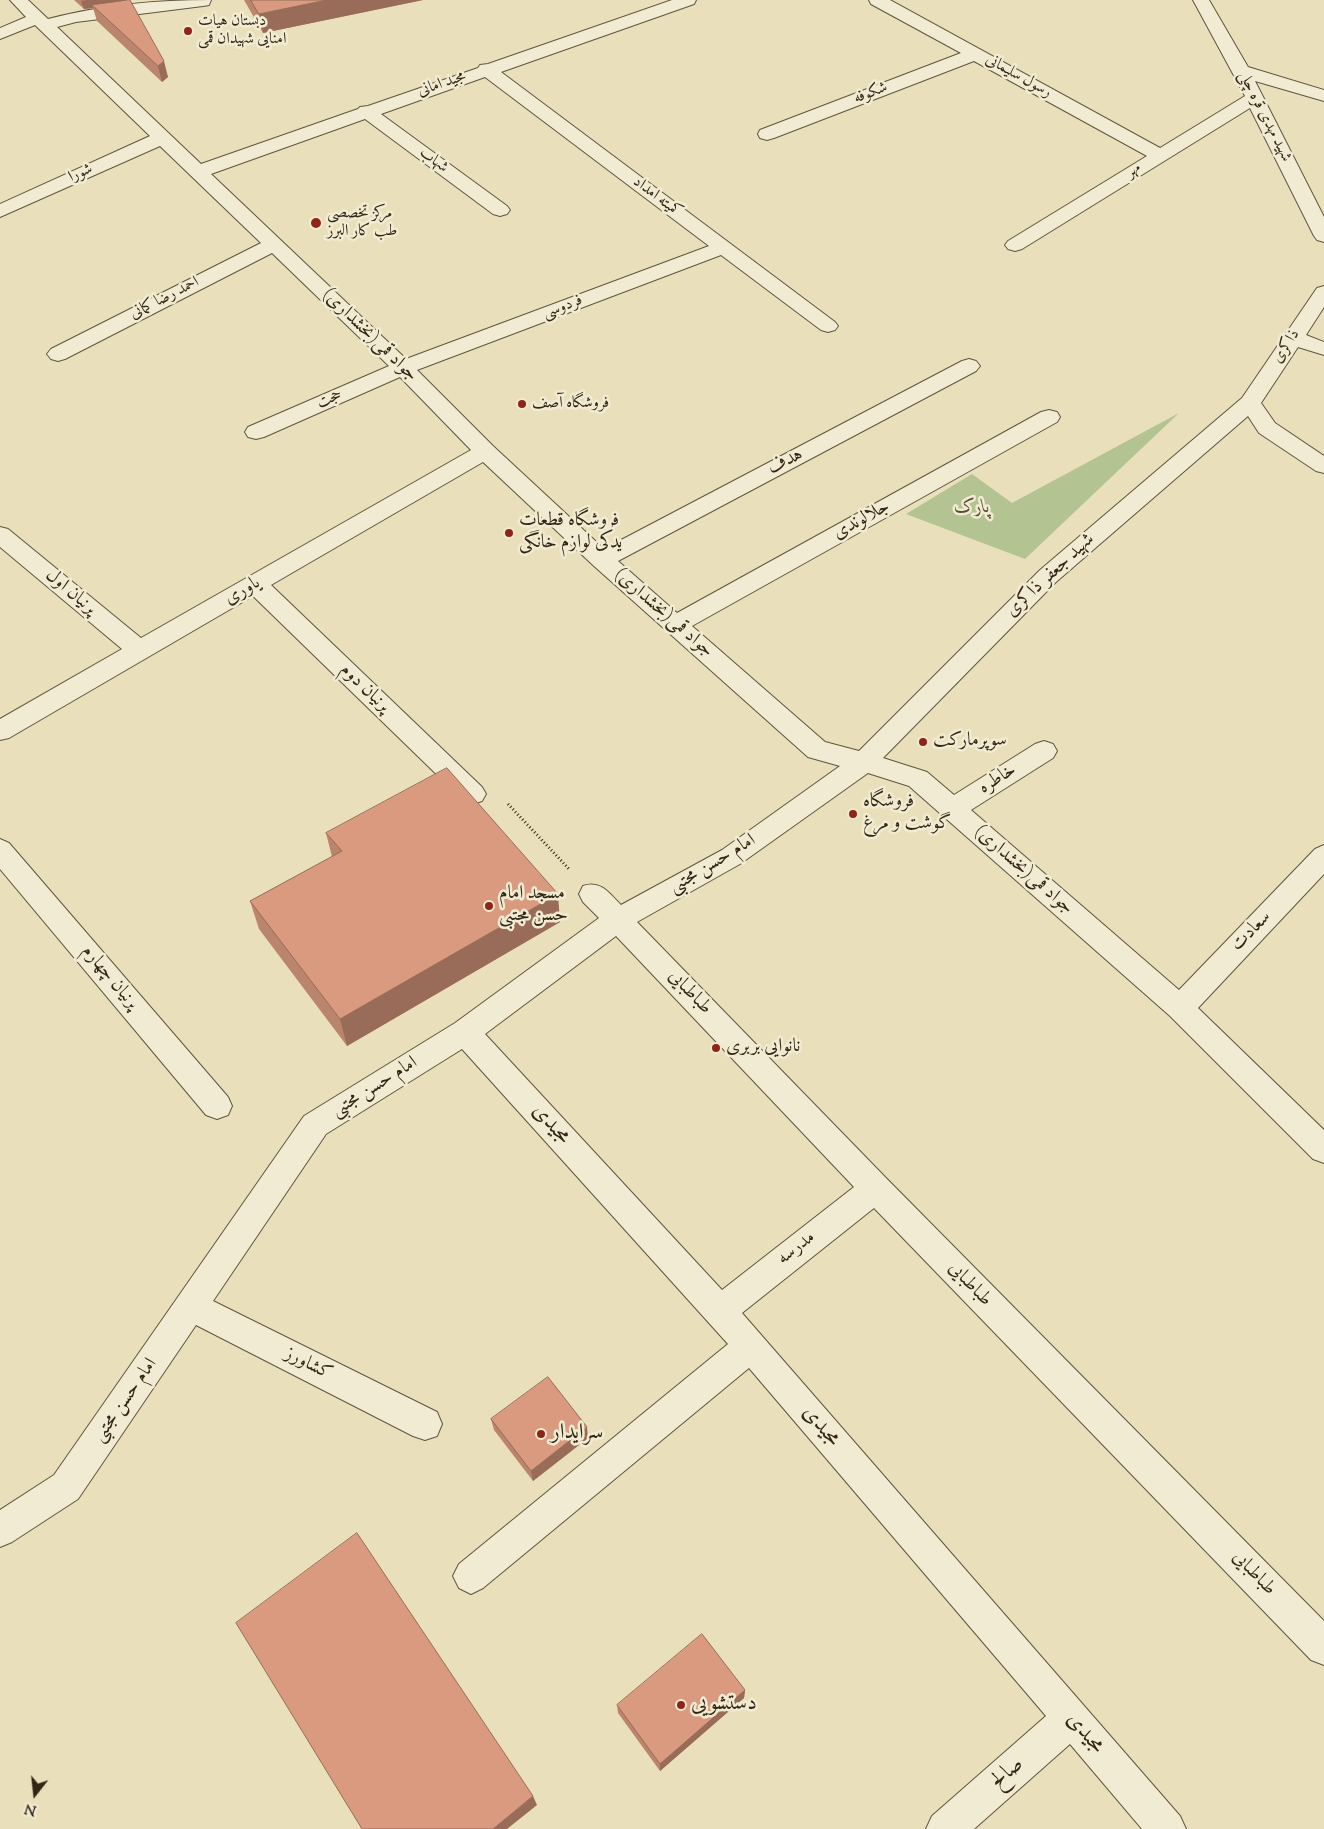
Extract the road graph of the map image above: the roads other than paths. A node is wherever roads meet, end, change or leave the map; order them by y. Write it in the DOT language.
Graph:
graph roads {
  1 [pos="18,0"];
  2 [pos="688,0"];
  3 [pos="877,0"];
  4 [pos="1201,0"];
  5 [pos="203,1"];
  6 [pos="41,22"];
  7 [pos="0,34"];
  8 [pos="975,54"];
  9 [pos="486,70"];
  10 [pos="1241,71"];
  11 [pos="1324,96"];
  12 [pos="1254,98"];
  13 [pos="366,112"];
  14 [pos="767,134"];
  15 [pos="162,138"];
  16 [pos="1159,155"];
  17 [pos="197,172"];
  18 [pos="500,210"];
  19 [pos="0,211"];
  20 [pos="1324,236"];
  21 [pos="273,245"];
  22 [pos="1015,245"];
  23 [pos="724,248"];
  24 [pos="1324,292"];
  25 [pos="828,326"];
  26 [pos="1293,338"];
  27 [pos="1324,349"];
  28 [pos="58,354"];
  29 [pos="969,366"];
  30 [pos="403,368"];
  31 [pos="1250,403"];
  32 [pos="1049,417"];
  33 [pos="256,432"];
  34 [pos="485,451"];
  35 [pos="1324,466"];
  36 [pos="0,535"];
  37 [pos="602,560"];
  38 [pos="256,585"];
  39 [pos="675,625"];
  40 [pos="140,651"];
  41 [pos="0,732"];
  42 [pos="1044,751"];
  43 [pos="864,762"];
  44 [pos="473,794"];
  45 [pos="952,809"];
  46 [pos="0,850"];
  47 [pos="1324,856"];
  48 [pos="593,894"];
  49 [pos="619,919"];
  50 [pos="1180,1008"];
  51 [pos="465,1032"];
  52 [pos="217,1106"];
  53 [pos="1324,1150"];
  54 [pos="875,1188"];
  55 [pos="192,1306"];
  56 [pos="720,1311"];
  57 [pos="751,1346"];
  58 [pos="425,1424"];
  59 [pos="0,1530"];
  60 [pos="471,1576"];
  61 [pos="1324,1647"];
  62 [pos="1071,1719"];
  63 [pos="945,1829"];
  64 [pos="1167,1829"];
  1 -- 6 [label="street, جواد قمی(بخشداری)"];
  2 -- 9 [label="street, مجید امانی"];
  3 -- 8 [label="street, رسول سلیمانی"];
  4 -- 10 [label="street, شهید مهدی قره چلی"];
  5 -- 6 [label="street"];
  6 -- 7 [label="street"];
  6 -- 15 [label="street, جواد قمی(بخشداری)"];
  8 -- 14 [label="street, شکوفه"];
  8 -- 16 [label="street, رسول سلیمانی"];
  9 -- 13 [label="street, مجید امانی"];
  9 -- 23 [label="street, کمیته امداد"];
  10 -- 11 [label="street"];
  10 -- 12 [label="street, شهید مهدی قره چلی"];
  12 -- 16 [label="street, مهر"];
  12 -- 20 [label="street, شهید مهدی قره چلی"];
  13 -- 17 [label="street, مجید امانی"];
  13 -- 18 [label="street, شهاب"];
  15 -- 17 [label="street, جواد قمی(بخشداری)"];
  15 -- 19 [label="street, شورا"];
  16 -- 22 [label="street, مهر"];
  17 -- 21 [label="street, جواد قمی(بخشداری)"];
  21 -- 28 [label="street, احمد رضا کمانی"];
  21 -- 30 [label="street, جواد قمی(بخشداری)"];
  23 -- 25 [label="street, کمیته امداد"];
  23 -- 30 [label="street, فردوسی"];
  24 -- 26 [label="street, ذاکری"];
  26 -- 27 [label="street"];
  26 -- 31 [label="street, ذاکری"];
  29 -- 37 [label="street, هدف"];
  30 -- 33 [label="street, حجت"];
  30 -- 34 [label="street, جواد قمی(بخشداری)"];
  31 -- 35 [label="street"];
  31 -- 43 [label="street, شهید جعفر ذاکری"];
  32 -- 39 [label="street, جلالوندی"];
  34 -- 37 [label="street, جواد قمی(بخشداری)"];
  34 -- 38 [label="street, یاوری"];
  36 -- 40 [label="street, پرنیان اول"];
  37 -- 39 [label="street, جواد قمی(بخشداری)"];
  38 -- 40 [label="street, یاوری"];
  38 -- 44 [label="street, پرنیان دوم"];
  39 -- 43 [label="street, جواد قمی(بخشداری)"];
  40 -- 41 [label="street, یاوری"];
  42 -- 45 [label="street, خاطره"];
  43 -- 45 [label="street, جواد قمی(بخشداری)"];
  43 -- 49 [label="street, امام حسن مجتبی"];
  45 -- 50 [label="street, جواد قمی(بخشداری)"];
  46 -- 52 [label="street, پرنیان چهارم"];
  47 -- 50 [label="street, سعادت"];
  48 -- 49 [label="street, طباطبایی"];
  49 -- 51 [label="street, امام حسن مجتبی"];
  49 -- 54 [label="street, طباطبایی"];
  50 -- 53 [label="street, جواد قمی(بخشداری)"];
  51 -- 55 [label="street, امام حسن مجتبی"];
  51 -- 56 [label="street, مجیدی"];
  54 -- 56 [label="street, مدرسه"];
  54 -- 61 [label="street, طباطبایی"];
  55 -- 58 [label="street, کشاورز"];
  55 -- 59 [label="street, امام حسن مجتبی"];
  56 -- 57 [label="street, مجیدی"];
  57 -- 60 [label="street"];
  57 -- 62 [label="street, مجیدی"];
  62 -- 63 [label="street, صالح"];
  62 -- 64 [label="street, مجیدی"];
}
